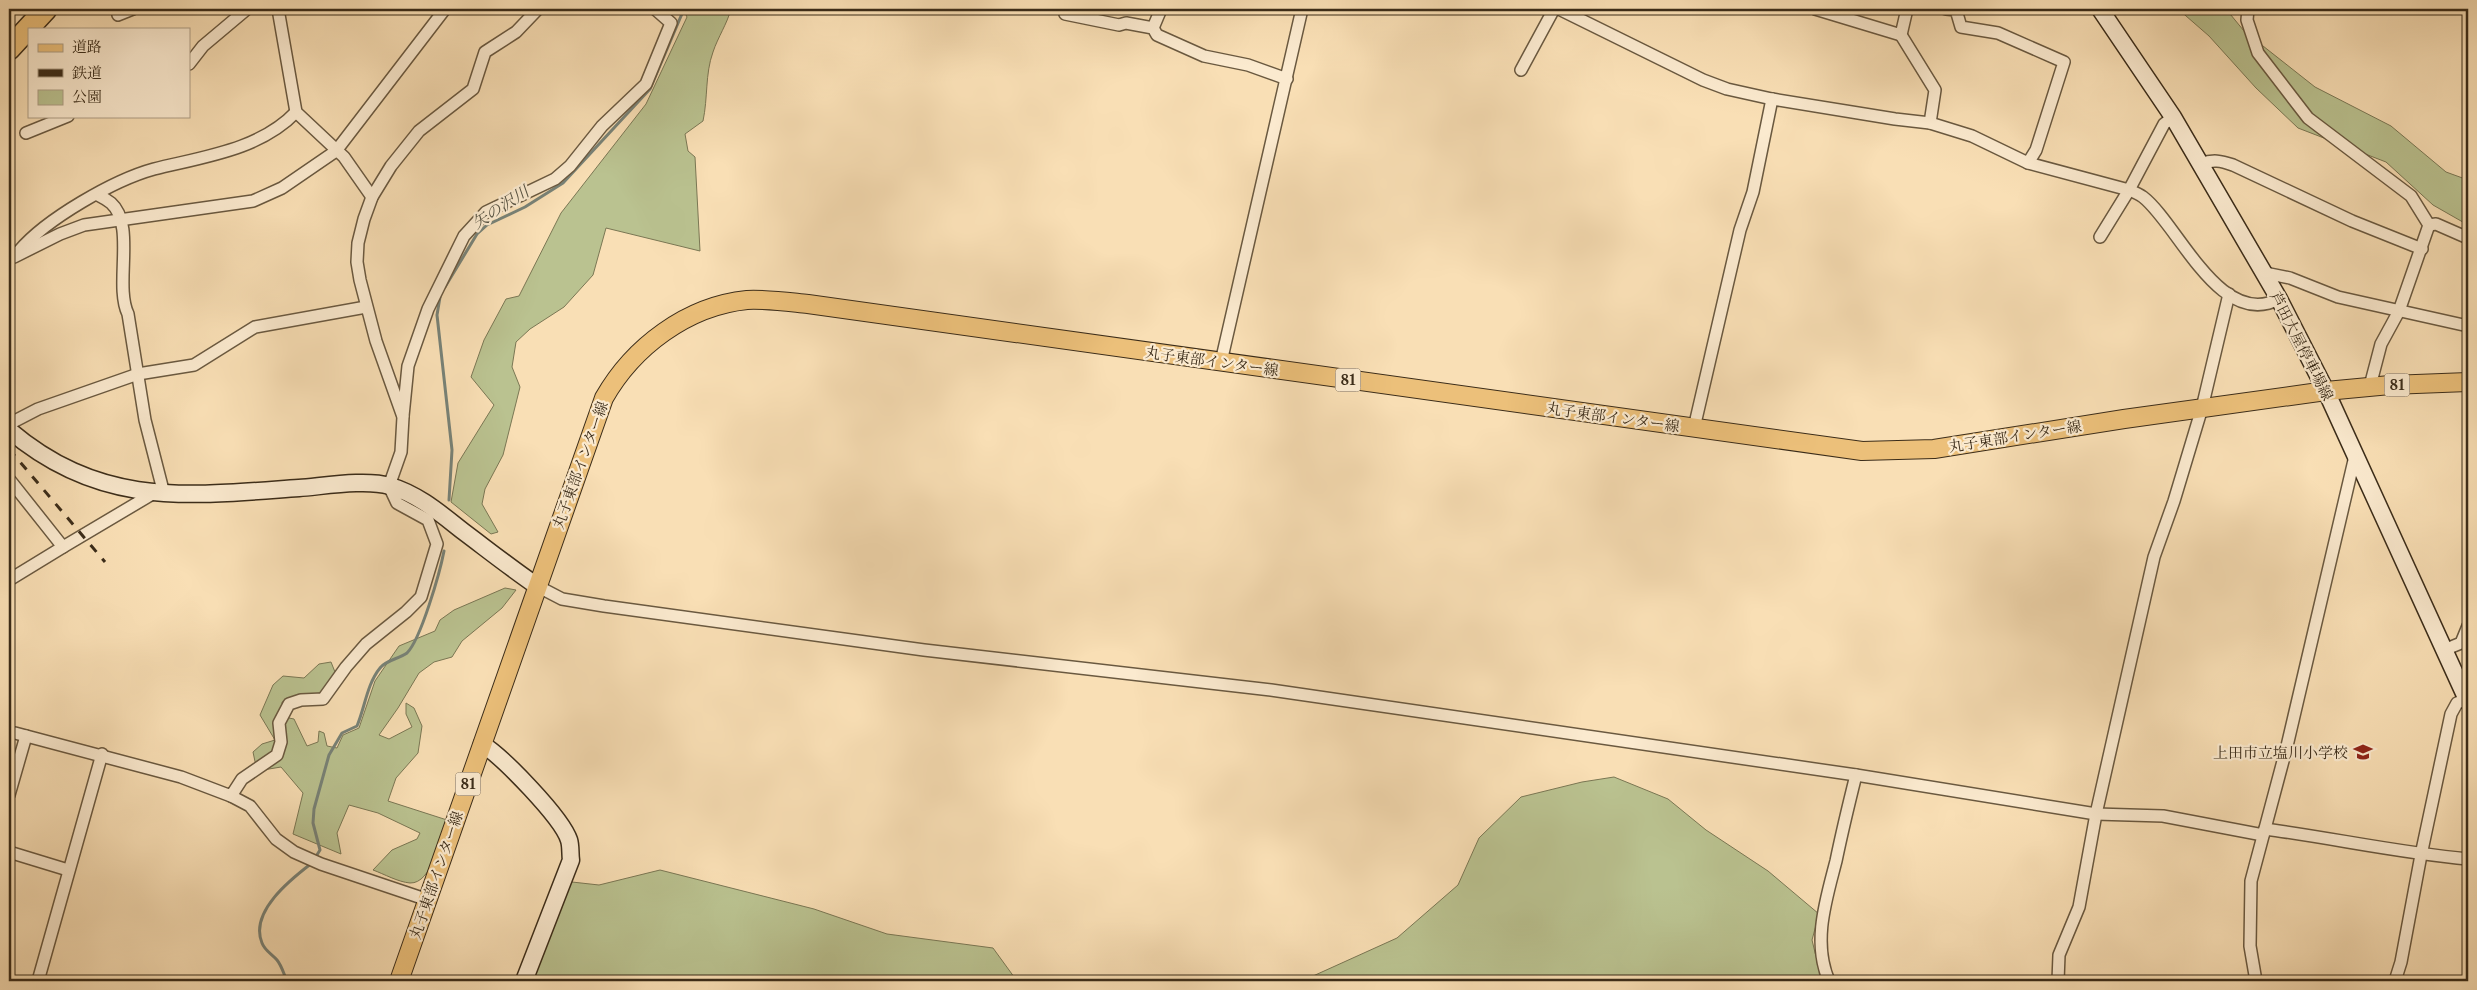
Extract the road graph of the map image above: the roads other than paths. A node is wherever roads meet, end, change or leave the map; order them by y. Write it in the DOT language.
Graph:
graph roads {
  1 [pos="133,9"];
  2 [pos="247,9"];
  3 [pos="278,9"];
  4 [pos="445,9"];
  5 [pos="538,9"];
  6 [pos="654,9"];
  7 [pos="1161,9"];
  8 [pos="1302,9"];
  9 [pos="1554,9"];
  10 [pos="1560,9"];
  11 [pos="1815,9"];
  12 [pos="1907,9"];
  13 [pos="1946,9"];
  14 [pos="2100,9"];
  15 [pos="2248,9"];
  16 [pos="37,12"];
  17 [pos="1064,14"];
  18 [pos="118,15"];
  19 [pos="1153,28"];
  20 [pos="1901,35"];
  21 [pos="9,49"];
  22 [pos="190,63"];
  23 [pos="1521,70"];
  24 [pos="1287,79"];
  25 [pos="1772,99"];
  26 [pos="296,112"];
  27 [pos="2172,117"];
  28 [pos="63,118"];
  29 [pos="1930,123"];
  30 [pos="26,133"];
  31 [pos="336,151"];
  32 [pos="2028,163"];
  33 [pos="2200,164"];
  34 [pos="2130,190"];
  35 [pos="98,195"];
  36 [pos="372,197"];
  37 [pos="121,220"];
  38 [pos="2429,225"];
  39 [pos="2100,237"];
  40 [pos="2468,238"];
  41 [pos="2422,249"];
  42 [pos="11,259"];
  43 [pos="2265,273"];
  44 [pos="2229,294"];
  45 [pos="2279,299"];
  46 [pos="366,306"];
  47 [pos="2399,310"];
  48 [pos="2468,326"];
  49 [pos="1221,362"];
  50 [pos="138,374"];
  51 [pos="2468,382"];
  52 [pos="2370,386"];
  53 [pos="2326,391"];
  54 [pos="2202,408"];
  55 [pos="403,417"];
  56 [pos="9,424"];
  57 [pos="1694,428"];
  58 [pos="9,430"];
  59 [pos="2355,456"];
  60 [pos="9,479"];
  61 [pos="389,486"];
  62 [pos="159,494"];
  63 [pos="63,547"];
  64 [pos="9,580"];
  65 [pos="537,586"];
  66 [pos="2468,626"];
  67 [pos="2444,650"];
  68 [pos="2468,700"];
  69 [pos="482,744"];
  70 [pos="102,754"];
  71 [pos="1856,775"];
  72 [pos="9,795"];
  73 [pos="231,796"];
  74 [pos="2096,814"];
  75 [pos="2264,832"];
  76 [pos="9,852"];
  77 [pos="2421,855"];
  78 [pos="2468,859"];
  79 [pos="68,870"];
  80 [pos="428,900"];
  81 [pos="38,981"];
  82 [pos="399,981"];
  83 [pos="524,981"];
  84 [pos="1829,981"];
  85 [pos="2058,981"];
  86 [pos="2256,981"];
  87 [pos="2396,981"];
  1 -- 18 [label="street"];
  2 -- 22 [label="street"];
  3 -- 26 [label="street"];
  4 -- 31 [label="street"];
  5 -- 36 [label="street"];
  6 -- 55 [label="street"];
  7 -- 19 [label="street"];
  8 -- 24 [label="street"];
  9 -- 23 [label="street"];
  10 -- 25 [label="street"];
  11 -- 20 [label="street"];
  12 -- 20 [label="street"];
  13 -- 32 [label="street"];
  14 -- 27 [label="street, 芦田大屋停車場線"];
  15 -- 38 [label="street"];
  16 -- 21 [label="highway"];
  17 -- 19 [label="street"];
  19 -- 24 [label="street"];
  20 -- 29 [label="street"];
  24 -- 49 [label="street"];
  25 -- 29 [label="street"];
  25 -- 57 [label="street"];
  26 -- 31 [label="street"];
  26 -- 35 [label="street"];
  27 -- 33 [label="street, 芦田大屋停車場線"];
  27 -- 34 [label="street"];
  28 -- 30 [label="street"];
  29 -- 32 [label="street"];
  31 -- 36 [label="street"];
  31 -- 37 [label="street"];
  32 -- 34 [label="street"];
  33 -- 41 [label="street"];
  33 -- 43 [label="street, 芦田大屋停車場線"];
  34 -- 39 [label="street"];
  34 -- 44 [label="street"];
  35 -- 37 [label="street"];
  35 -- 42 [label="street"];
  36 -- 46 [label="street"];
  37 -- 42 [label="street"];
  37 -- 50 [label="street"];
  38 -- 40 [label="street"];
  38 -- 41 [label="street"];
  41 -- 47 [label="street"];
  43 -- 45 [label="street, 芦田大屋停車場線"];
  43 -- 47 [label="street"];
  44 -- 45 [label="street"];
  44 -- 54 [label="street"];
  45 -- 53 [label="street, 芦田大屋停車場線"];
  46 -- 50 [label="street"];
  46 -- 55 [label="street"];
  47 -- 48 [label="street"];
  47 -- 52 [label="street"];
  49 -- 57 [label="main road, 丸子東部インター線 / 81"];
  49 -- 65 [label="main road, 丸子東部インター線 / 81"];
  50 -- 56 [label="street"];
  50 -- 62 [label="street"];
  51 -- 52 [label="main road, 丸子東部インター線 / 81"];
  52 -- 53 [label="main road, 丸子東部インター線 / 81"];
  53 -- 54 [label="main road, 丸子東部インター線 / 81"];
  53 -- 59 [label="street, 芦田大屋停車場線"];
  54 -- 57 [label="main road, 丸子東部インター線 / 81"];
  54 -- 74 [label="street"];
  55 -- 61 [label="street"];
  58 -- 62 [label="street"];
  59 -- 67 [label="street, 芦田大屋停車場線"];
  59 -- 75 [label="street"];
  60 -- 63 [label="street"];
  61 -- 62 [label="street"];
  61 -- 65 [label="street"];
  61 -- 73 [label="street"];
  62 -- 63 [label="street"];
  63 -- 64 [label="street"];
  65 -- 69 [label="main road, 丸子東部インター線 / 81"];
  65 -- 71 [label="street"];
  66 -- 67 [label="street"];
  67 -- 68 [label="street, 芦田大屋停車場線"];
  68 -- 77 [label="street"];
  69 -- 80 [label="main road, 丸子東部インター線 / 81"];
  69 -- 83 [label="street"];
  70 -- 72 [label="street"];
  70 -- 73 [label="street"];
  70 -- 79 [label="street"];
  71 -- 74 [label="street"];
  71 -- 84 [label="street"];
  73 -- 80 [label="street"];
  74 -- 75 [label="street"];
  74 -- 85 [label="street"];
  75 -- 77 [label="street"];
  75 -- 86 [label="street"];
  76 -- 79 [label="street"];
  77 -- 78 [label="street"];
  77 -- 87 [label="street"];
  79 -- 81 [label="street"];
  80 -- 82 [label="main road, 丸子東部インター線 / 81"];
}
